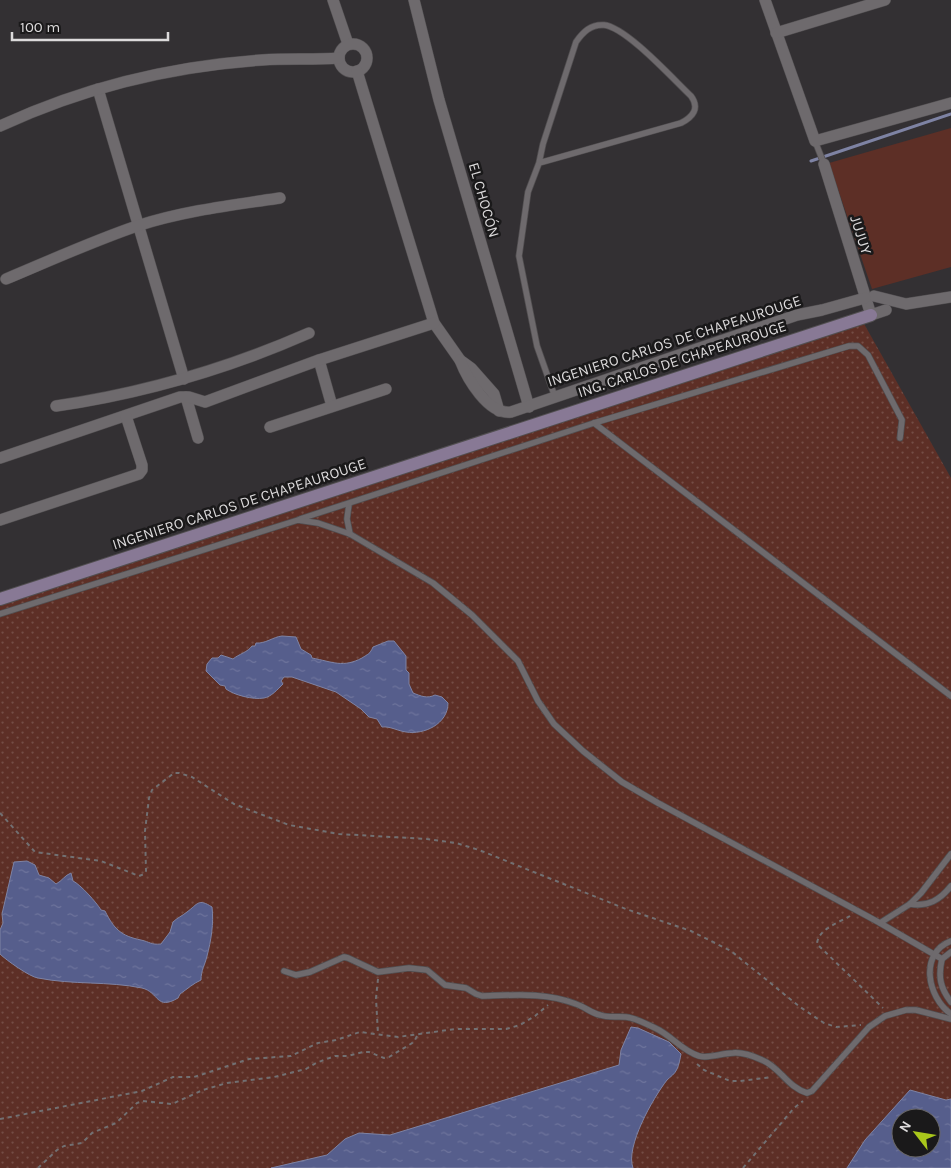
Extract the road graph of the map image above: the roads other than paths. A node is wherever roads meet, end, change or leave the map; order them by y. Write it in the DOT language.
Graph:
graph roads {
  1 [pos="333,0"];
  2 [pos="414,0"];
  3 [pos="765,0"];
  4 [pos="886,0"];
  5 [pos="776,33"];
  6 [pos="348,44"];
  7 [pos="338,58"];
  8 [pos="357,71"];
  9 [pos="98,89"];
  10 [pos="951,103"];
  11 [pos="0,126"];
  12 [pos="817,146"];
  13 [pos="539,163"];
  14 [pos="824,164"];
  15 [pos="280,198"];
  16 [pos="139,226"];
  17 [pos="6,279"];
  18 [pos="867,294"];
  19 [pos="951,297"];
  20 [pos="886,310"];
  21 [pos="871,315"];
  22 [pos="434,323"];
  23 [pos="309,333"];
  24 [pos="319,360"];
  25 [pos="184,379"];
  26 [pos="386,389"];
  27 [pos="186,397"];
  28 [pos="555,397"];
  29 [pos="56,406"];
  30 [pos="332,406"];
  31 [pos="526,408"];
  32 [pos="126,416"];
  33 [pos="594,424"];
  34 [pos="270,427"];
  35 [pos="198,438"];
  36 [pos="900,438"];
  37 [pos="488,440"];
  38 [pos="0,458"];
  39 [pos="349,504"];
  40 [pos="0,520"];
  41 [pos="298,520"];
  42 [pos="350,534"];
  43 [pos="0,599"];
  44 [pos="0,614"];
  45 [pos="951,696"];
  46 [pos="951,854"];
  47 [pos="951,886"];
  48 [pos="910,904"];
  49 [pos="880,923"];
  50 [pos="951,941"];
  51 [pos="951,952"];
  52 [pos="934,954"];
  53 [pos="942,959"];
  54 [pos="284,971"];
  55 [pos="951,1002"];
  56 [pos="951,1014"];
  57 [pos="951,1019"];
  1 -- 6 [label="street"];
  2 -- 31 [label="street, EL CHOCÓN"];
  3 -- 5 [label="street"];
  4 -- 5 [label="street"];
  5 -- 12 [label="street"];
  6 -- 7 [label="street"];
  6 -- 8 [label="street"];
  7 -- 8 [label="street"];
  7 -- 9 [label="street"];
  8 -- 22 [label="street"];
  9 -- 11 [label="street"];
  9 -- 16 [label="street"];
  10 -- 12 [label="street"];
  12 -- 14 [label="lane"];
  13 -- 13 [label="lane"];
  13 -- 28 [label="lane"];
  14 -- 18 [label="street, JUJUY"];
  15 -- 16 [label="street"];
  16 -- 17 [label="street"];
  16 -- 25 [label="street"];
  18 -- 19 [label="street, INGENIERO CARLOS DE CHAPEAUROUGE"];
  18 -- 21 [label="street, JUJUY"];
  18 -- 28 [label="street, INGENIERO CARLOS DE CHAPEAUROUGE"];
  20 -- 21 [label="street, ING. CARLOS DE CHAPEAUROUGE"];
  21 -- 37 [label="street, ING. CARLOS DE CHAPEAUROUGE"];
  22 -- 24 [label="street"];
  22 -- 31 [label="street, INGENIERO CARLOS DE CHAPEAUROUGE"];
  23 -- 25 [label="street"];
  24 -- 27 [label="street"];
  24 -- 30 [label="street"];
  25 -- 29 [label="street"];
  26 -- 30 [label="street"];
  27 -- 32 [label="street"];
  27 -- 35 [label="street"];
  28 -- 31 [label="street, INGENIERO CARLOS DE CHAPEAUROUGE"];
  30 -- 34 [label="street"];
  32 -- 38 [label="street"];
  32 -- 40 [label="street"];
  33 -- 36 [label="lane"];
  33 -- 39 [label="lane"];
  33 -- 45 [label="lane"];
  37 -- 43 [label="street, INGENIERO CARLOS DE CHAPEAUROUGE"];
  39 -- 41 [label="lane"];
  39 -- 42 [label="lane"];
  41 -- 42 [label="lane"];
  41 -- 44 [label="lane"];
  42 -- 49 [label="lane"];
  46 -- 48 [label="lane"];
  47 -- 48 [label="lane"];
  48 -- 49 [label="lane"];
  49 -- 52 [label="lane"];
  50 -- 52 [label="lane"];
  51 -- 53 [label="lane"];
  52 -- 53 [label="lane"];
  52 -- 56 [label="lane"];
  53 -- 55 [label="lane"];
  54 -- 57 [label="lane"];
}
